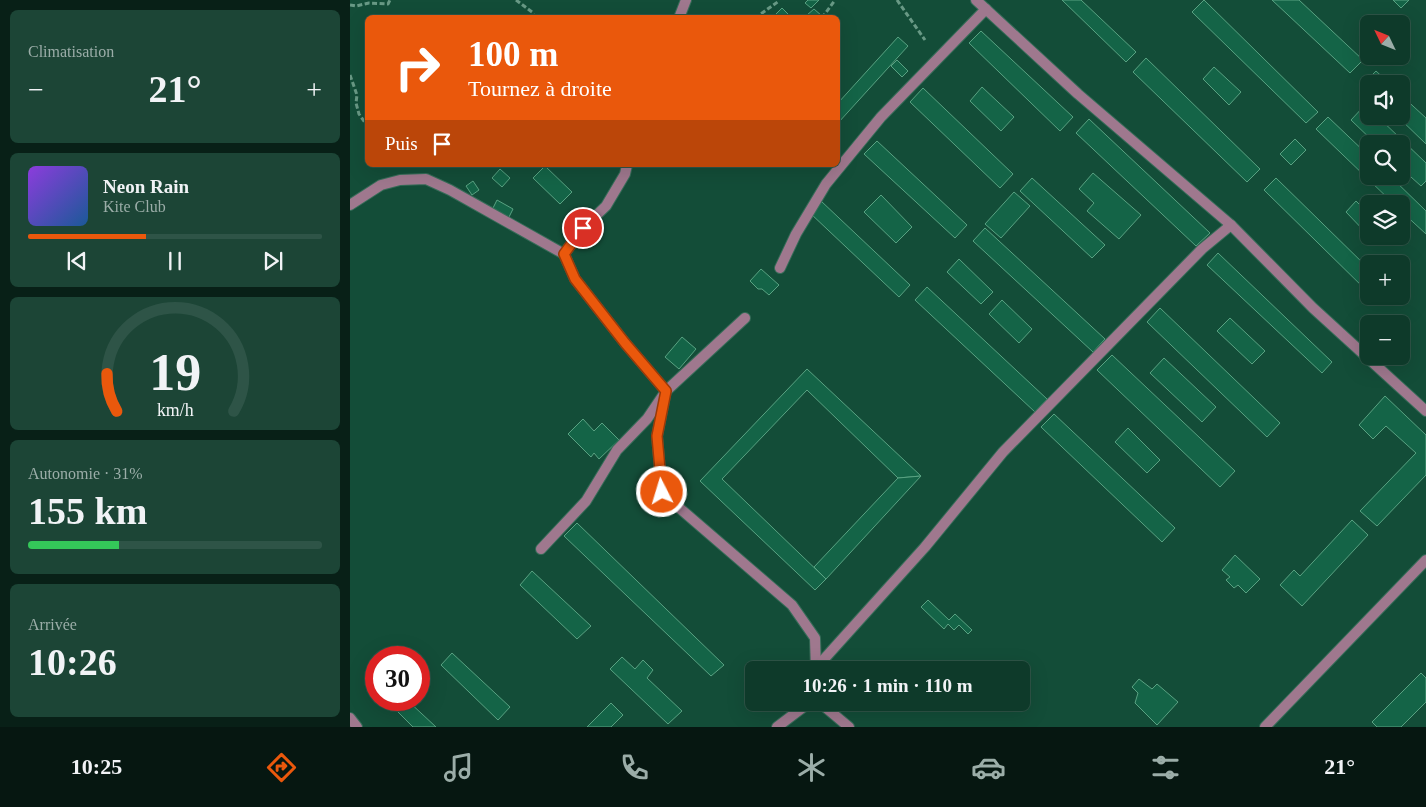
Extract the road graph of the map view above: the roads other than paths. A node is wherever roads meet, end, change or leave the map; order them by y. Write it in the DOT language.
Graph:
graph roads {
  1 [pos="686,0"];
  2 [pos="976,0"];
  3 [pos="986,9"];
  4 [pos="680,15"];
  5 [pos="627,167"];
  6 [pos="840,167"];
  7 [pos="840,167"];
  8 [pos="350,205"];
  9 [pos="1231,226"];
  10 [pos="564,254"];
  11 [pos="780,268"];
  12 [pos="745,318"];
  13 [pos="666,391"];
  14 [pos="1426,411"];
  15 [pos="541,549"];
  16 [pos="1426,560"];
  17 [pos="816,661"];
  18 [pos="823,661"];
  19 [pos="798,711"];
  20 [pos="830,711"];
  21 [pos="350,718"];
  22 [pos="357,727"];
  23 [pos="777,727"];
  24 [pos="849,727"];
  25 [pos="1265,727"];
  1 -- 4 [label="street"];
  2 -- 3 [label="street"];
  3 -- 6 [label="street"];
  3 -- 9 [label="street"];
  5 -- 10 [label="street"];
  7 -- 11 [label="street"];
  8 -- 10 [label="street"];
  9 -- 14 [label="street"];
  9 -- 18 [label="street"];
  10 -- 13 [label="street"];
  12 -- 13 [label="street"];
  13 -- 15 [label="street"];
  13 -- 17 [label="street"];
  16 -- 25 [label="street"];
  19 -- 23 [label="street"];
  20 -- 24 [label="street"];
  21 -- 22 [label="street"];
}
